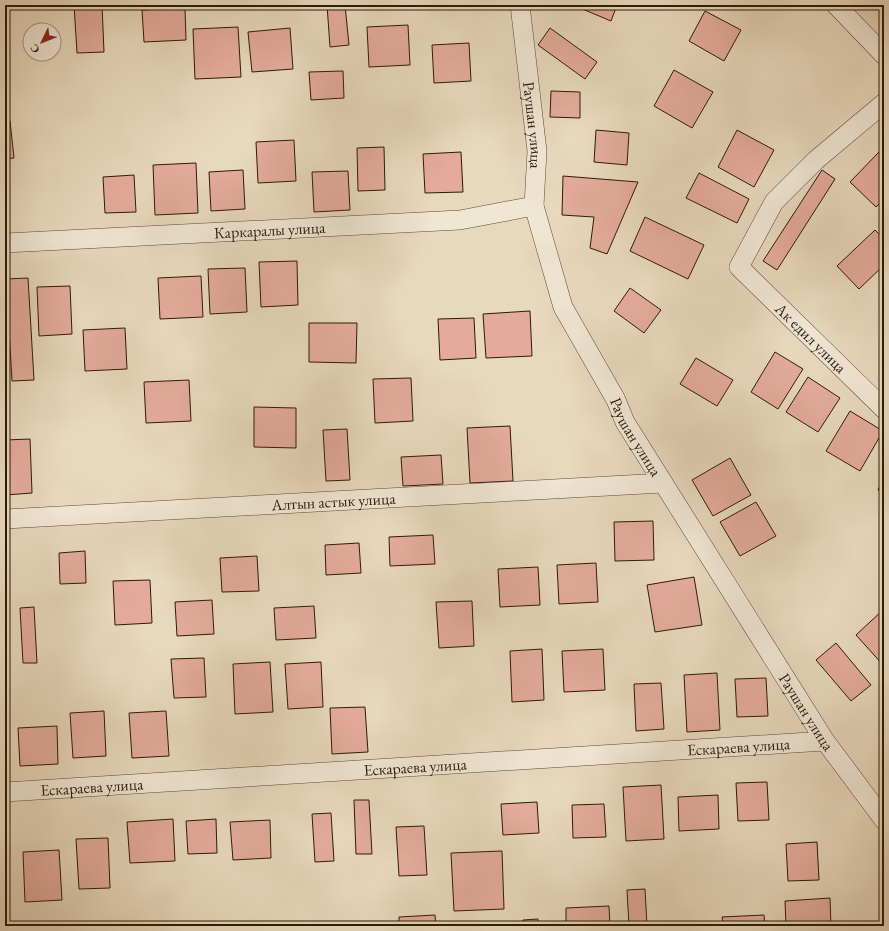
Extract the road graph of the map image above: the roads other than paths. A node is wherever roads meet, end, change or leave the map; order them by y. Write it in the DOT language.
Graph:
graph roads {
  1 [pos="520,5"];
  2 [pos="836,5"];
  3 [pos="884,56"];
  4 [pos="884,103"];
  5 [pos="534,206"];
  6 [pos="5,243"];
  7 [pos="884,409"];
  8 [pos="663,482"];
  9 [pos="5,519"];
  10 [pos="825,741"];
  11 [pos="5,792"];
  12 [pos="884,820"];
  1 -- 5 [label="street, Раушан улица"];
  2 -- 3 [label="street"];
  4 -- 7 [label="street, Ак едил улица"];
  5 -- 6 [label="street, Каркаралы улица"];
  5 -- 8 [label="street, Раушан улица"];
  8 -- 9 [label="street, Алтын астык улица"];
  8 -- 10 [label="street, Раушан улица"];
  10 -- 11 [label="street, Ескараева улица"];
  10 -- 12 [label="street, Раушан улица"];
}
